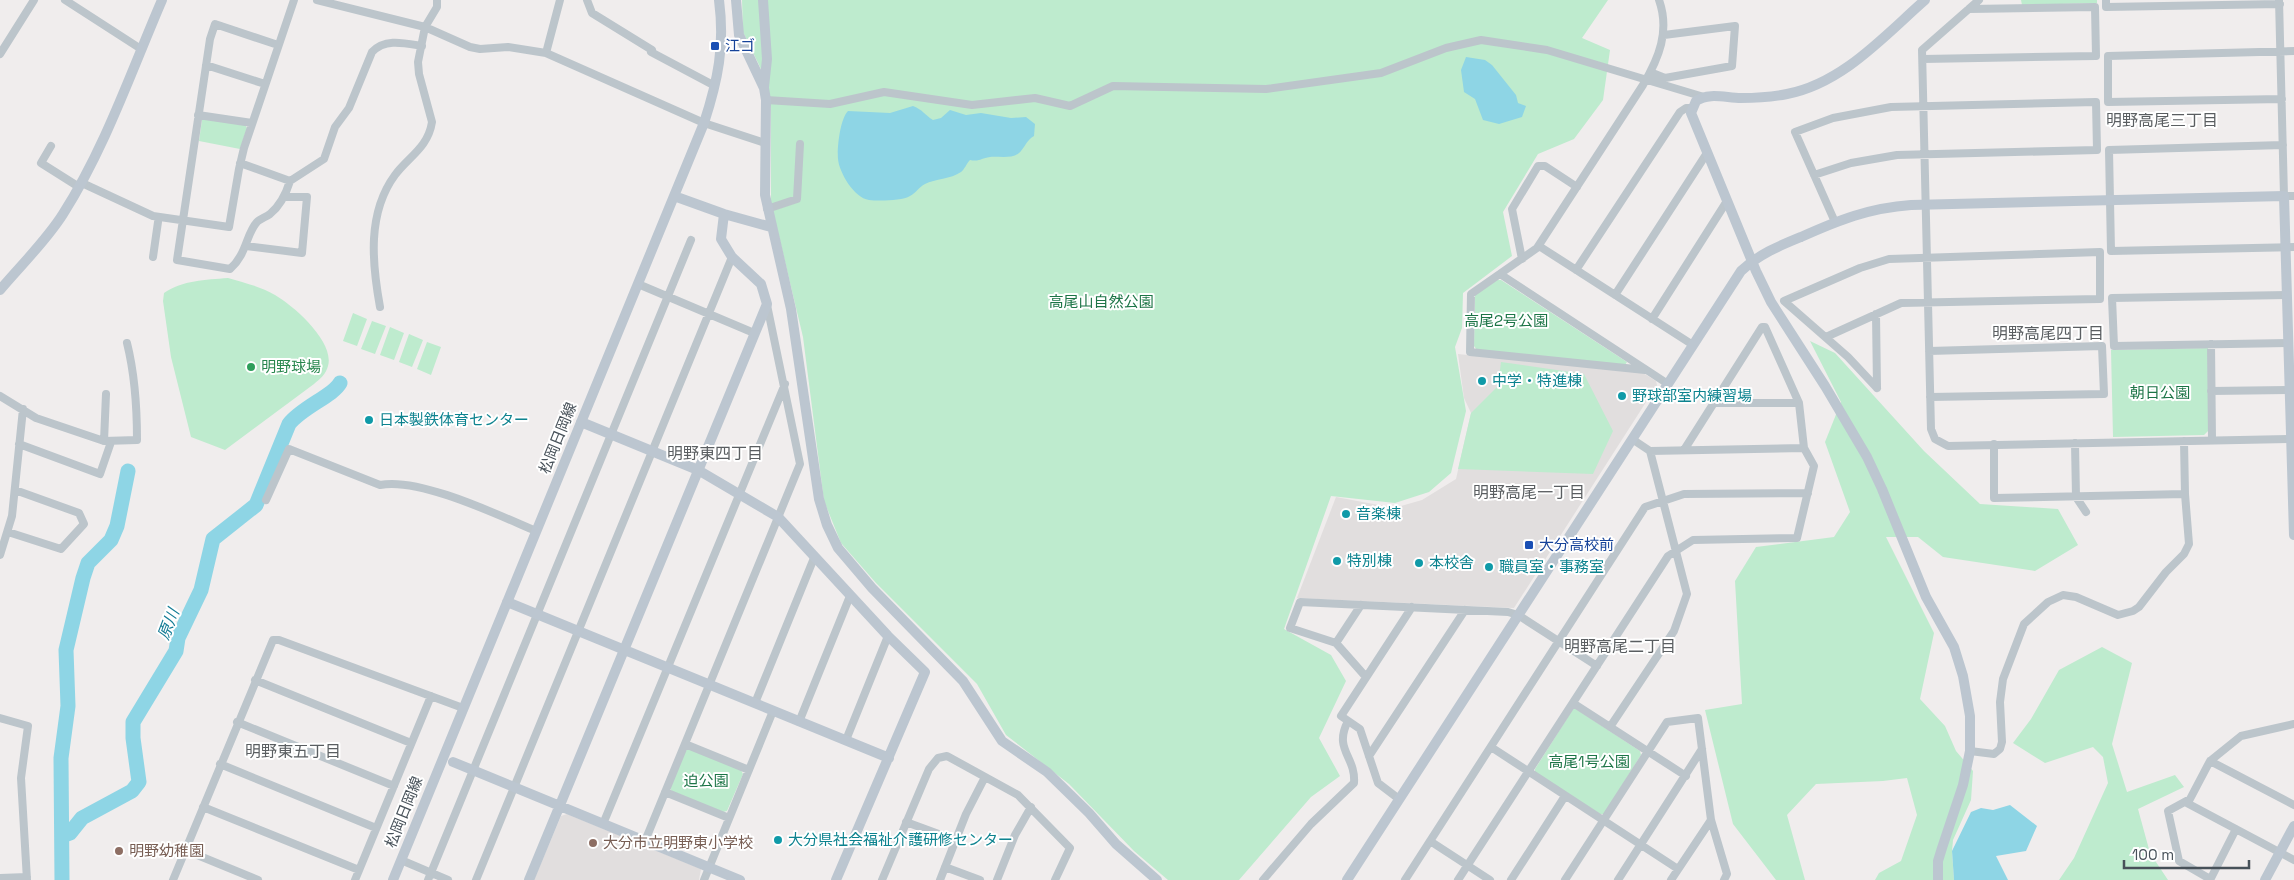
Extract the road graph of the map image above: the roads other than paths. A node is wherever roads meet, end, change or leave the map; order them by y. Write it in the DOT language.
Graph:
graph roads {
  1 [pos="34,0"];
  2 [pos="65,0"];
  3 [pos="162,0"];
  4 [pos="294,0"];
  5 [pos="317,0"];
  6 [pos="437,0"];
  7 [pos="560,0"];
  8 [pos="587,0"];
  9 [pos="719,0"];
  10 [pos="736,0"];
  11 [pos="763,0"];
  12 [pos="1658,0"];
  13 [pos="1925,0"];
  14 [pos="1979,0"];
  15 [pos="2019,0"];
  16 [pos="2106,0"];
  17 [pos="2279,2"];
  18 [pos="1969,9"];
  19 [pos="2019,9"];
  20 [pos="425,27"];
  21 [pos="1664,35"];
  22 [pos="278,45"];
  23 [pos="422,46"];
  24 [pos="141,49"];
  25 [pos="2281,51"];
  26 [pos="2294,51"];
  27 [pos="546,52"];
  28 [pos="0,54"];
  29 [pos="1923,59"];
  30 [pos="206,65"];
  31 [pos="1648,76"];
  32 [pos="265,84"];
  33 [pos="715,86"];
  34 [pos="764,88"];
  35 [pos="1704,96"];
  36 [pos="2282,99"];
  37 [pos="766,100"];
  38 [pos="1924,106"];
  39 [pos="1692,108"];
  40 [pos="198,115"];
  41 [pos="252,123"];
  42 [pos="704,123"];
  43 [pos="765,143"];
  44 [pos="800,144"];
  45 [pos="2283,145"];
  46 [pos="51,146"];
  47 [pos="1707,152"];
  48 [pos="1925,153"];
  49 [pos="240,163"];
  50 [pos="1814,175"];
  51 [pos="290,181"];
  52 [pos="80,185"];
  53 [pos="1577,187"];
  54 [pos="674,196"];
  55 [pos="2289,196"];
  56 [pos="285,197"];
  57 [pos="2110,200"];
  58 [pos="1727,201"];
  59 [pos="1926,205"];
  60 [pos="767,208"];
  61 [pos="724,214"];
  62 [pos="182,220"];
  63 [pos="158,222"];
  64 [pos="1835,222"];
  65 [pos="771,227"];
  66 [pos="691,240"];
  67 [pos="246,246"];
  68 [pos="1539,246"];
  69 [pos="2290,248"];
  70 [pos="153,256"];
  71 [pos="1927,256"];
  72 [pos="732,257"];
  73 [pos="1522,259"];
  74 [pos="1753,260"];
  75 [pos="1576,270"];
  76 [pos="1500,274"];
  77 [pos="638,284"];
  78 [pos="0,290"];
  79 [pos="1615,295"];
  80 [pos="2286,295"];
  81 [pos="668,296"];
  82 [pos="1928,303"];
  83 [pos="766,304"];
  84 [pos="380,307"];
  85 [pos="709,314"];
  86 [pos="1876,314"];
  87 [pos="1652,319"];
  88 [pos="754,333"];
  89 [pos="1826,337"];
  90 [pos="127,343"];
  91 [pos="2288,343"];
  92 [pos="2210,344"];
  93 [pos="1693,345"];
  94 [pos="1929,351"];
  95 [pos="1645,370"];
  96 [pos="785,384"];
  97 [pos="1668,384"];
  98 [pos="2289,390"];
  99 [pos="2211,391"];
  100 [pos="97,394"];
  101 [pos="0,396"];
  102 [pos="1930,397"];
  103 [pos="1714,403"];
  104 [pos="1799,403"];
  105 [pos="23,408"];
  106 [pos="2292,420"];
  107 [pos="581,422"];
  108 [pos="611,434"];
  109 [pos="1632,439"];
  110 [pos="2290,439"];
  111 [pos="2212,440"];
  112 [pos="2184,441"];
  113 [pos="108,442"];
  114 [pos="2075,443"];
  115 [pos="19,444"];
  116 [pos="1994,444"];
  117 [pos="1804,448"];
  118 [pos="1684,450"];
  119 [pos="652,451"];
  120 [pos="1650,451"];
  121 [pos="698,470"];
  122 [pos="15,490"];
  123 [pos="1808,493"];
  124 [pos="740,494"];
  125 [pos="2185,494"];
  126 [pos="2076,496"];
  127 [pos="266,500"];
  128 [pos="1663,501"];
  129 [pos="2086,512"];
  130 [pos="778,517"];
  131 [pos="536,531"];
  132 [pos="8,532"];
  133 [pos="2294,535"];
  134 [pos="1675,549"];
  135 [pos="0,554"];
  136 [pos="814,558"];
  137 [pos="850,596"];
  138 [pos="507,602"];
  139 [pos="1361,605"];
  140 [pos="1412,607"];
  141 [pos="1465,610"];
  142 [pos="537,614"];
  143 [pos="1518,615"];
  144 [pos="578,631"];
  145 [pos="888,636"];
  146 [pos="1559,641"];
  147 [pos="1336,643"];
  148 [pos="624,650"];
  149 [pos="1597,666"];
  150 [pos="668,668"];
  151 [pos="1366,677"];
  152 [pos="255,680"];
  153 [pos="709,685"];
  154 [pos="430,696"];
  155 [pos="755,703"];
  156 [pos="1573,703"];
  157 [pos="463,708"];
  158 [pos="773,711"];
  159 [pos="0,718"];
  160 [pos="1348,721"];
  161 [pos="238,722"];
  162 [pos="799,722"];
  163 [pos="2294,724"];
  164 [pos="1610,727"];
  165 [pos="846,740"];
  166 [pos="411,743"];
  167 [pos="685,744"];
  168 [pos="1490,747"];
  169 [pos="1702,750"];
  170 [pos="1648,751"];
  171 [pos="1970,752"];
  172 [pos="1369,756"];
  173 [pos="889,758"];
  174 [pos="2210,761"];
  175 [pos="453,762"];
  176 [pos="220,764"];
  177 [pos="473,770"];
  178 [pos="749,770"];
  179 [pos="1528,772"];
  180 [pos="1686,776"];
  181 [pos="985,777"];
  182 [pos="394,786"];
  183 [pos="514,787"];
  184 [pos="665,792"];
  185 [pos="1565,796"];
  186 [pos="1399,799"];
  187 [pos="2185,802"];
  188 [pos="2294,805"];
  189 [pos="203,806"];
  190 [pos="559,806"];
  191 [pos="1031,807"];
  192 [pos="729,818"];
  193 [pos="1603,820"];
  194 [pos="1711,820"];
  195 [pos="906,822"];
  196 [pos="604,824"];
  197 [pos="2294,826"];
  198 [pos="376,828"];
  199 [pos="2236,829"];
  200 [pos="956,840"];
  201 [pos="645,841"];
  202 [pos="1430,841"];
  203 [pos="1641,845"];
  204 [pos="185,850"];
  205 [pos="2280,852"];
  206 [pos="401,860"];
  207 [pos="2294,860"];
  208 [pos="1468,866"];
  209 [pos="709,867"];
  210 [pos="945,867"];
  211 [pos="1678,869"];
  212 [pos="359,870"];
  213 [pos="429,876"];
  214 [pos="0,878"];
  215 [pos="27,878"];
  216 [pos="2210,879"];
  217 [pos="172,880"];
  218 [pos="258,880"];
  219 [pos="355,880"];
  220 [pos="393,880"];
  221 [pos="448,880"];
  222 [pos="476,880"];
  223 [pos="529,880"];
  224 [pos="704,880"];
  225 [pos="740,880"];
  226 [pos="836,880"];
  227 [pos="882,880"];
  228 [pos="940,880"];
  229 [pos="980,880"];
  230 [pos="996,880"];
  231 [pos="1056,880"];
  232 [pos="1158,880"];
  233 [pos="1263,880"];
  234 [pos="1347,880"];
  235 [pos="1405,880"];
  236 [pos="1458,880"];
  237 [pos="1490,880"];
  238 [pos="1511,880"];
  239 [pos="1565,880"];
  240 [pos="1618,880"];
  241 [pos="1671,880"];
  242 [pos="1724,880"];
  243 [pos="1938,880"];
  244 [pos="2265,880"];
  1 -- 28 [label="street"];
  2 -- 24 [label="street"];
  3 -- 24 [label="street"];
  4 -- 22 [label="street"];
  5 -- 20 [label="street"];
  6 -- 20 [label="street"];
  7 -- 27 [label="street"];
  8 -- 33 [label="street"];
  9 -- 33 [label="street, 松岡日岡線"];
  10 -- 34 [label="street"];
  11 -- 34 [label="street"];
  12 -- 21 [label="street"];
  13 -- 35 [label="street"];
  14 -- 18 [label="street"];
  15 -- 19 [label="street"];
  16 -- 17 [label="street"];
  17 -- 25 [label="street"];
  18 -- 19 [label="street"];
  18 -- 29 [label="street"];
  19 -- 29 [label="street"];
  20 -- 23 [label="street"];
  20 -- 27 [label="street"];
  21 -- 31 [label="street"];
  21 -- 31 [label="street"];
  22 -- 30 [label="street"];
  22 -- 32 [label="street"];
  23 -- 51 [label="street"];
  23 -- 84 [label="street"];
  24 -- 52 [label="street"];
  25 -- 26 [label="street"];
  25 -- 36 [label="street"];
  25 -- 36 [label="street"];
  27 -- 42 [label="street"];
  29 -- 38 [label="street"];
  30 -- 32 [label="street"];
  30 -- 40 [label="street"];
  31 -- 35 [label="street"];
  31 -- 37 [label="street"];
  31 -- 53 [label="street"];
  32 -- 41 [label="street"];
  33 -- 42 [label="street, 松岡日岡線"];
  34 -- 37 [label="street"];
  35 -- 39 [label="street"];
  36 -- 45 [label="street"];
  37 -- 43 [label="street"];
  38 -- 48 [label="street"];
  38 -- 48 [label="street"];
  38 -- 50 [label="street"];
  39 -- 47 [label="street"];
  39 -- 75 [label="street"];
  40 -- 41 [label="street"];
  40 -- 62 [label="street"];
  41 -- 49 [label="street"];
  42 -- 43 [label="street"];
  42 -- 54 [label="street, 松岡日岡線"];
  43 -- 60 [label="street"];
  44 -- 60 [label="street"];
  45 -- 55 [label="street"];
  45 -- 57 [label="street"];
  46 -- 52 [label="street"];
  47 -- 58 [label="street"];
  47 -- 79 [label="street"];
  48 -- 50 [label="street"];
  48 -- 59 [label="street"];
  49 -- 51 [label="street"];
  49 -- 62 [label="street"];
  50 -- 64 [label="street"];
  51 -- 56 [label="street"];
  52 -- 62 [label="street"];
  52 -- 78 [label="street"];
  53 -- 68 [label="street"];
  53 -- 73 [label="street"];
  54 -- 61 [label="street"];
  54 -- 77 [label="street, 松岡日岡線"];
  55 -- 57 [label="street"];
  55 -- 69 [label="street"];
  56 -- 67 [label="street"];
  56 -- 67 [label="street"];
  57 -- 59 [label="street"];
  57 -- 69 [label="street"];
  58 -- 74 [label="street"];
  58 -- 87 [label="street"];
  59 -- 64 [label="street"];
  59 -- 71 [label="street"];
  60 -- 65 [label="street"];
  61 -- 65 [label="street"];
  61 -- 72 [label="street"];
  62 -- 67 [label="street"];
  63 -- 70 [label="street"];
  64 -- 74 [label="street"];
  65 -- 232 [label="street"];
  66 -- 81 [label="street"];
  68 -- 73 [label="street"];
  68 -- 75 [label="street"];
  69 -- 80 [label="street"];
  71 -- 82 [label="street"];
  71 -- 82 [label="street"];
  71 -- 89 [label="street"];
  72 -- 83 [label="street"];
  72 -- 85 [label="street"];
  73 -- 76 [label="street"];
  74 -- 93 [label="street"];
  74 -- 171 [label="street"];
  75 -- 79 [label="street"];
  76 -- 95 [label="street"];
  76 -- 95 [label="street"];
  77 -- 81 [label="street"];
  77 -- 107 [label="street, 松岡日岡線"];
  79 -- 87 [label="street"];
  80 -- 91 [label="street"];
  80 -- 92 [label="street"];
  81 -- 85 [label="street"];
  81 -- 108 [label="street"];
  82 -- 86 [label="street"];
  82 -- 94 [label="street"];
  83 -- 88 [label="street"];
  83 -- 96 [label="street"];
  85 -- 88 [label="street"];
  85 -- 119 [label="street"];
  86 -- 89 [label="street"];
  86 -- 89 [label="street"];
  87 -- 93 [label="street"];
  88 -- 121 [label="street"];
  90 -- 113 [label="street"];
  91 -- 92 [label="street"];
  91 -- 98 [label="street"];
  92 -- 99 [label="street"];
  93 -- 97 [label="street"];
  94 -- 102 [label="street"];
  94 -- 102 [label="street"];
  95 -- 97 [label="street"];
  96 -- 124 [label="street"];
  96 -- 130 [label="street"];
  97 -- 109 [label="street"];
  98 -- 99 [label="street"];
  98 -- 106 [label="street"];
  99 -- 111 [label="street"];
  100 -- 113 [label="street"];
  101 -- 105 [label="street"];
  102 -- 116 [label="street"];
  103 -- 104 [label="street"];
  103 -- 104 [label="street"];
  103 -- 118 [label="street"];
  104 -- 117 [label="street"];
  105 -- 113 [label="street"];
  105 -- 115 [label="street"];
  106 -- 110 [label="street"];
  107 -- 108 [label="street"];
  107 -- 131 [label="street, 松岡日岡線"];
  108 -- 119 [label="street"];
  108 -- 142 [label="street"];
  109 -- 120 [label="street"];
  109 -- 143 [label="street"];
  110 -- 111 [label="street"];
  110 -- 133 [label="street"];
  111 -- 112 [label="street"];
  112 -- 114 [label="street"];
  112 -- 125 [label="street"];
  113 -- 115 [label="street"];
  114 -- 116 [label="street"];
  114 -- 126 [label="street"];
  115 -- 122 [label="street"];
  116 -- 126 [label="street"];
  117 -- 118 [label="street"];
  117 -- 123 [label="street"];
  118 -- 120 [label="street"];
  119 -- 121 [label="street"];
  119 -- 144 [label="street"];
  120 -- 128 [label="street"];
  121 -- 124 [label="street"];
  121 -- 148 [label="street"];
  122 -- 132 [label="street"];
  122 -- 132 [label="street"];
  123 -- 128 [label="street"];
  123 -- 134 [label="street"];
  124 -- 130 [label="street"];
  124 -- 150 [label="street"];
  125 -- 126 [label="street"];
  125 -- 171 [label="street"];
  126 -- 129 [label="street"];
  127 -- 131 [label="street"];
  128 -- 134 [label="street"];
  128 -- 146 [label="street"];
  130 -- 136 [label="street"];
  130 -- 153 [label="street"];
  131 -- 138 [label="street, 松岡日岡線"];
  132 -- 135 [label="street"];
  134 -- 149 [label="street"];
  134 -- 164 [label="street"];
  136 -- 137 [label="street"];
  136 -- 155 [label="street"];
  137 -- 145 [label="street"];
  137 -- 162 [label="street"];
  138 -- 142 [label="street"];
  138 -- 157 [label="street, 松岡日岡線"];
  139 -- 140 [label="street"];
  139 -- 147 [label="street"];
  139 -- 147 [label="street"];
  140 -- 141 [label="street"];
  140 -- 151 [label="street"];
  141 -- 143 [label="street"];
  141 -- 172 [label="street"];
  142 -- 144 [label="street"];
  142 -- 177 [label="street"];
  143 -- 146 [label="street"];
  143 -- 186 [label="street"];
  144 -- 148 [label="street"];
  144 -- 183 [label="street"];
  145 -- 165 [label="street"];
  145 -- 173 [label="street"];
  146 -- 149 [label="street"];
  146 -- 168 [label="street"];
  147 -- 151 [label="street"];
  148 -- 150 [label="street"];
  148 -- 190 [label="street"];
  149 -- 156 [label="street"];
  150 -- 153 [label="street"];
  150 -- 196 [label="street"];
  151 -- 160 [label="street"];
  152 -- 154 [label="street"];
  152 -- 161 [label="street"];
  152 -- 166 [label="street"];
  153 -- 155 [label="street"];
  153 -- 167 [label="street"];
  154 -- 157 [label="street"];
  154 -- 166 [label="street"];
  155 -- 158 [label="street"];
  156 -- 164 [label="street"];
  156 -- 179 [label="street"];
  157 -- 206 [label="street, 松岡日岡線"];
  158 -- 162 [label="street"];
  158 -- 178 [label="street"];
  159 -- 215 [label="street"];
  160 -- 172 [label="street"];
  160 -- 233 [label="street"];
  161 -- 176 [label="street"];
  161 -- 182 [label="street"];
  162 -- 165 [label="street"];
  163 -- 174 [label="street"];
  164 -- 170 [label="street"];
  165 -- 173 [label="street"];
  166 -- 182 [label="street"];
  167 -- 178 [label="street"];
  167 -- 184 [label="street"];
  168 -- 179 [label="street"];
  168 -- 202 [label="street"];
  169 -- 170 [label="street"];
  169 -- 180 [label="street"];
  169 -- 194 [label="street"];
  170 -- 180 [label="street"];
  170 -- 193 [label="street"];
  171 -- 243 [label="street"];
  172 -- 186 [label="street"];
  173 -- 226 [label="street"];
  174 -- 187 [label="street"];
  174 -- 188 [label="street"];
  175 -- 177 [label="street"];
  176 -- 189 [label="street"];
  176 -- 198 [label="street"];
  177 -- 183 [label="street"];
  177 -- 213 [label="street"];
  178 -- 192 [label="street"];
  179 -- 185 [label="street"];
  179 -- 208 [label="street"];
  180 -- 203 [label="street"];
  181 -- 191 [label="street"];
  181 -- 195 [label="street"];
  181 -- 200 [label="street"];
  182 -- 198 [label="street"];
  183 -- 190 [label="street"];
  183 -- 222 [label="street"];
  184 -- 192 [label="street"];
  184 -- 201 [label="street"];
  185 -- 193 [label="street"];
  185 -- 238 [label="street"];
  186 -- 234 [label="street"];
  187 -- 199 [label="street"];
  187 -- 216 [label="street"];
  189 -- 204 [label="street"];
  189 -- 212 [label="street"];
  190 -- 196 [label="street"];
  190 -- 223 [label="street"];
  191 -- 230 [label="street"];
  191 -- 231 [label="street"];
  192 -- 209 [label="street"];
  193 -- 203 [label="street"];
  193 -- 239 [label="street"];
  194 -- 211 [label="street"];
  194 -- 242 [label="street"];
  195 -- 200 [label="street"];
  195 -- 227 [label="street"];
  196 -- 201 [label="street"];
  197 -- 205 [label="street"];
  198 -- 212 [label="street"];
  199 -- 205 [label="street"];
  199 -- 216 [label="street"];
  200 -- 210 [label="street"];
  201 -- 209 [label="street"];
  202 -- 208 [label="street"];
  202 -- 235 [label="street"];
  203 -- 211 [label="street"];
  203 -- 240 [label="street"];
  204 -- 217 [label="street"];
  204 -- 218 [label="street"];
  205 -- 207 [label="street"];
  205 -- 244 [label="street"];
  206 -- 213 [label="street"];
  206 -- 220 [label="street, 松岡日岡線"];
  208 -- 236 [label="street"];
  208 -- 237 [label="street"];
  209 -- 224 [label="street"];
  209 -- 225 [label="street"];
  210 -- 228 [label="street"];
  210 -- 229 [label="street"];
  211 -- 241 [label="street"];
  212 -- 219 [label="street"];
  213 -- 221 [label="street"];
  214 -- 215 [label="street"];
}
